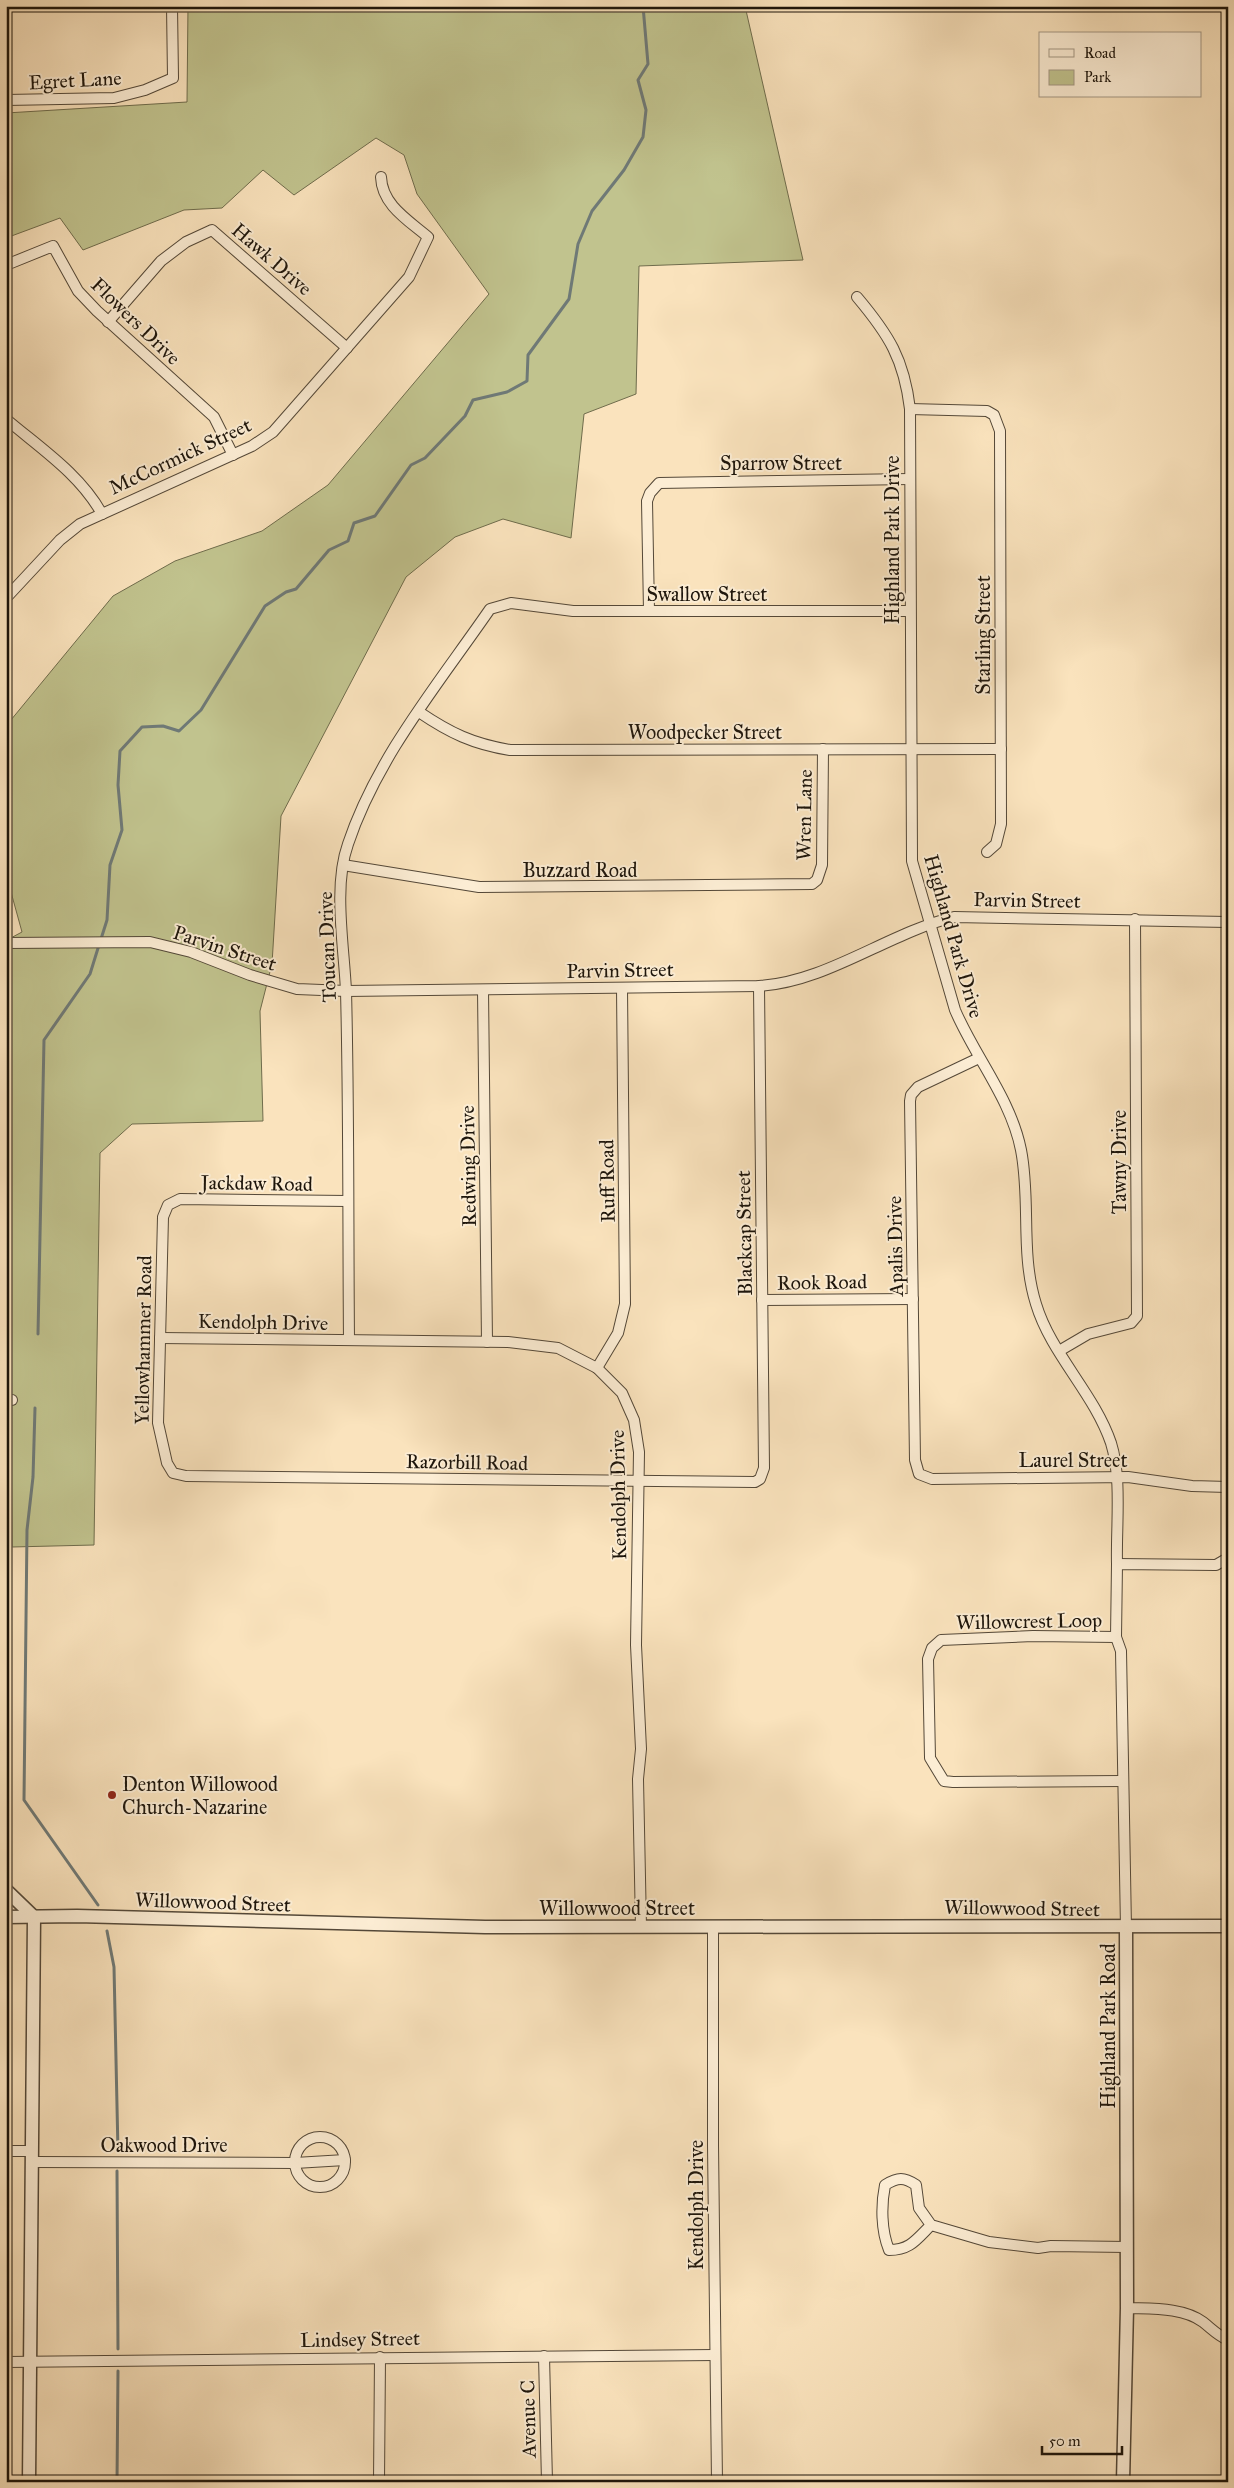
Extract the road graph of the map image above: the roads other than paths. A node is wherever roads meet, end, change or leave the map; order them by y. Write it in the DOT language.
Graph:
graph roads {
  1 [pos="172,6"];
  2 [pos="6,100"];
  3 [pos="381,177"];
  4 [pos="6,265"];
  5 [pos="857,297"];
  6 [pos="108,322"];
  7 [pos="347,348"];
  8 [pos="910,410"];
  9 [pos="6,419"];
  10 [pos="233,455"];
  11 [pos="910,480"];
  12 [pos="102,514"];
  13 [pos="6,598"];
  14 [pos="504,604"];
  15 [pos="649,611"];
  16 [pos="910,611"];
  17 [pos="419,712"];
  18 [pos="910,749"];
  19 [pos="1001,749"];
  20 [pos="823,750"];
  21 [pos="987,852"];
  22 [pos="343,865"];
  23 [pos="817,880"];
  24 [pos="1135,920"];
  25 [pos="1228,922"];
  26 [pos="928,923"];
  27 [pos="6,943"];
  28 [pos="759,986"];
  29 [pos="622,988"];
  30 [pos="483,990"];
  31 [pos="346,991"];
  32 [pos="979,1058"];
  33 [pos="348,1201"];
  34 [pos="168,1205"];
  35 [pos="913,1298"];
  36 [pos="762,1300"];
  37 [pos="160,1338"];
  38 [pos="349,1340"];
  39 [pos="487,1342"];
  40 [pos="1059,1351"];
  41 [pos="597,1368"];
  42 [pos="173,1473"];
  43 [pos="919,1474"];
  44 [pos="1116,1477"];
  45 [pos="760,1479"];
  46 [pos="638,1482"];
  47 [pos="1228,1487"];
  48 [pos="1228,1558"];
  49 [pos="1117,1564"];
  50 [pos="1116,1637"];
  51 [pos="1122,1781"];
  52 [pos="6,1890"];
  53 [pos="6,1917"];
  54 [pos="34,1917"];
  55 [pos="1228,1926"];
  56 [pos="641,1927"];
  57 [pos="714,1928"];
  58 [pos="1126,1928"];
  59 [pos="6,2151"];
  60 [pos="32,2157"];
  61 [pos="344,2160"];
  62 [pos="295,2163"];
  63 [pos="931,2226"];
  64 [pos="1127,2247"];
  65 [pos="1127,2308"];
  66 [pos="1228,2340"];
  67 [pos="715,2355"];
  68 [pos="544,2356"];
  69 [pos="380,2357"];
  70 [pos="30,2361"];
  71 [pos="6,2362"];
  72 [pos="29,2482"];
  73 [pos="379,2482"];
  74 [pos="547,2482"];
  75 [pos="717,2482"];
  76 [pos="1123,2482"];
  1 -- 2 [label="street, Egret Lane"];
  3 -- 7 [label="street, McCormick Street"];
  4 -- 6 [label="street, Flowers Drive"];
  5 -- 8 [label="street, Highland Park Drive"];
  6 -- 7 [label="street, Hawk Drive"];
  6 -- 10 [label="street, Flowers Drive"];
  7 -- 10 [label="street, McCormick Street"];
  8 -- 11 [label="street, Highland Park Drive"];
  8 -- 19 [label="street, Starling Street"];
  9 -- 12 [label="street"];
  10 -- 12 [label="street, McCormick Street"];
  11 -- 15 [label="street, Sparrow Street"];
  11 -- 16 [label="street, Highland Park Drive"];
  12 -- 13 [label="street, McCormick Street"];
  14 -- 15 [label="street, Swallow Street"];
  14 -- 17 [label="street, Toucan Drive"];
  15 -- 16 [label="street, Swallow Street"];
  16 -- 18 [label="street, Highland Park Drive"];
  17 -- 20 [label="street, Woodpecker Street"];
  17 -- 22 [label="street, Toucan Drive"];
  18 -- 19 [label="street, Woodpecker Street"];
  18 -- 20 [label="street, Woodpecker Street"];
  18 -- 26 [label="street, Highland Park Drive"];
  19 -- 21 [label="street, Starling Street"];
  20 -- 23 [label="street, Wren Lane"];
  22 -- 23 [label="street, Buzzard Road"];
  22 -- 31 [label="street, Toucan Drive"];
  24 -- 25 [label="street, Parvin Street"];
  24 -- 26 [label="street, Parvin Street"];
  24 -- 40 [label="street, Tawny Drive"];
  26 -- 28 [label="street, Parvin Street"];
  26 -- 32 [label="street, Highland Park Drive"];
  27 -- 31 [label="street, Parvin Street"];
  28 -- 29 [label="street, Parvin Street"];
  28 -- 36 [label="street, Blackcap Street"];
  29 -- 30 [label="street, Parvin Street"];
  29 -- 41 [label="street, Ruff Road"];
  30 -- 31 [label="street, Parvin Street"];
  30 -- 39 [label="street, Redwing Drive"];
  31 -- 33 [label="street, Toucan Drive"];
  32 -- 35 [label="street, Apalis Drive"];
  32 -- 40 [label="street, Highland Park Drive"];
  33 -- 34 [label="street, Jackdaw Road"];
  33 -- 38 [label="street, Toucan Drive"];
  34 -- 37 [label="street, Yellowhammer Road"];
  35 -- 36 [label="street, Rook Road"];
  35 -- 43 [label="street, Apalis Drive"];
  36 -- 45 [label="street, Blackcap Street"];
  37 -- 38 [label="street, Kendolph Drive"];
  37 -- 42 [label="street, Yellowhammer Road"];
  38 -- 39 [label="street, Kendolph Drive"];
  39 -- 41 [label="street, Kendolph Drive"];
  40 -- 44 [label="street, Highland Park Drive"];
  41 -- 46 [label="street, Kendolph Drive"];
  42 -- 46 [label="street, Razorbill Road"];
  43 -- 44 [label="street, Laurel Street"];
  44 -- 47 [label="street, Laurel Street"];
  44 -- 49 [label="street, Highland Park Drive"];
  45 -- 46 [label="street, Razorbill Road"];
  46 -- 56 [label="street, Kendolph Drive"];
  48 -- 49 [label="street"];
  49 -- 50 [label="street, Highland Park Road"];
  50 -- 51 [label="street, Highland Park Road"];
  50 -- 51 [label="street, Willowcrest Loop"];
  51 -- 58 [label="street, Highland Park Road"];
  52 -- 54 [label="street"];
  53 -- 54 [label="street, Willowwood Street"];
  54 -- 56 [label="street, Willowwood Street"];
  54 -- 60 [label="street"];
  55 -- 58 [label="street, Willowwood Street"];
  56 -- 57 [label="street, Willowwood Street"];
  57 -- 58 [label="street, Willowwood Street"];
  57 -- 67 [label="street, Kendolph Drive"];
  58 -- 64 [label="street, Highland Park Road"];
  59 -- 60 [label="street, Oakwood Drive"];
  60 -- 62 [label="street, Oakwood Drive"];
  60 -- 70 [label="street"];
  61 -- 62 [label="street, Oakwood Drive"];
  61 -- 62 [label="street"];
  61 -- 62 [label="street"];
  63 -- 63 [label="street"];
  63 -- 64 [label="street"];
  64 -- 65 [label="street, Highland Park Road"];
  65 -- 66 [label="street"];
  65 -- 76 [label="street, Highland Park Road"];
  67 -- 68 [label="street, Lindsey Street"];
  67 -- 75 [label="street, Kendolph Drive"];
  68 -- 69 [label="street, Lindsey Street"];
  68 -- 74 [label="street, Avenue C"];
  69 -- 70 [label="street, Lindsey Street"];
  69 -- 73 [label="street"];
  70 -- 71 [label="street, Lindsey Street"];
  70 -- 72 [label="street"];
}
